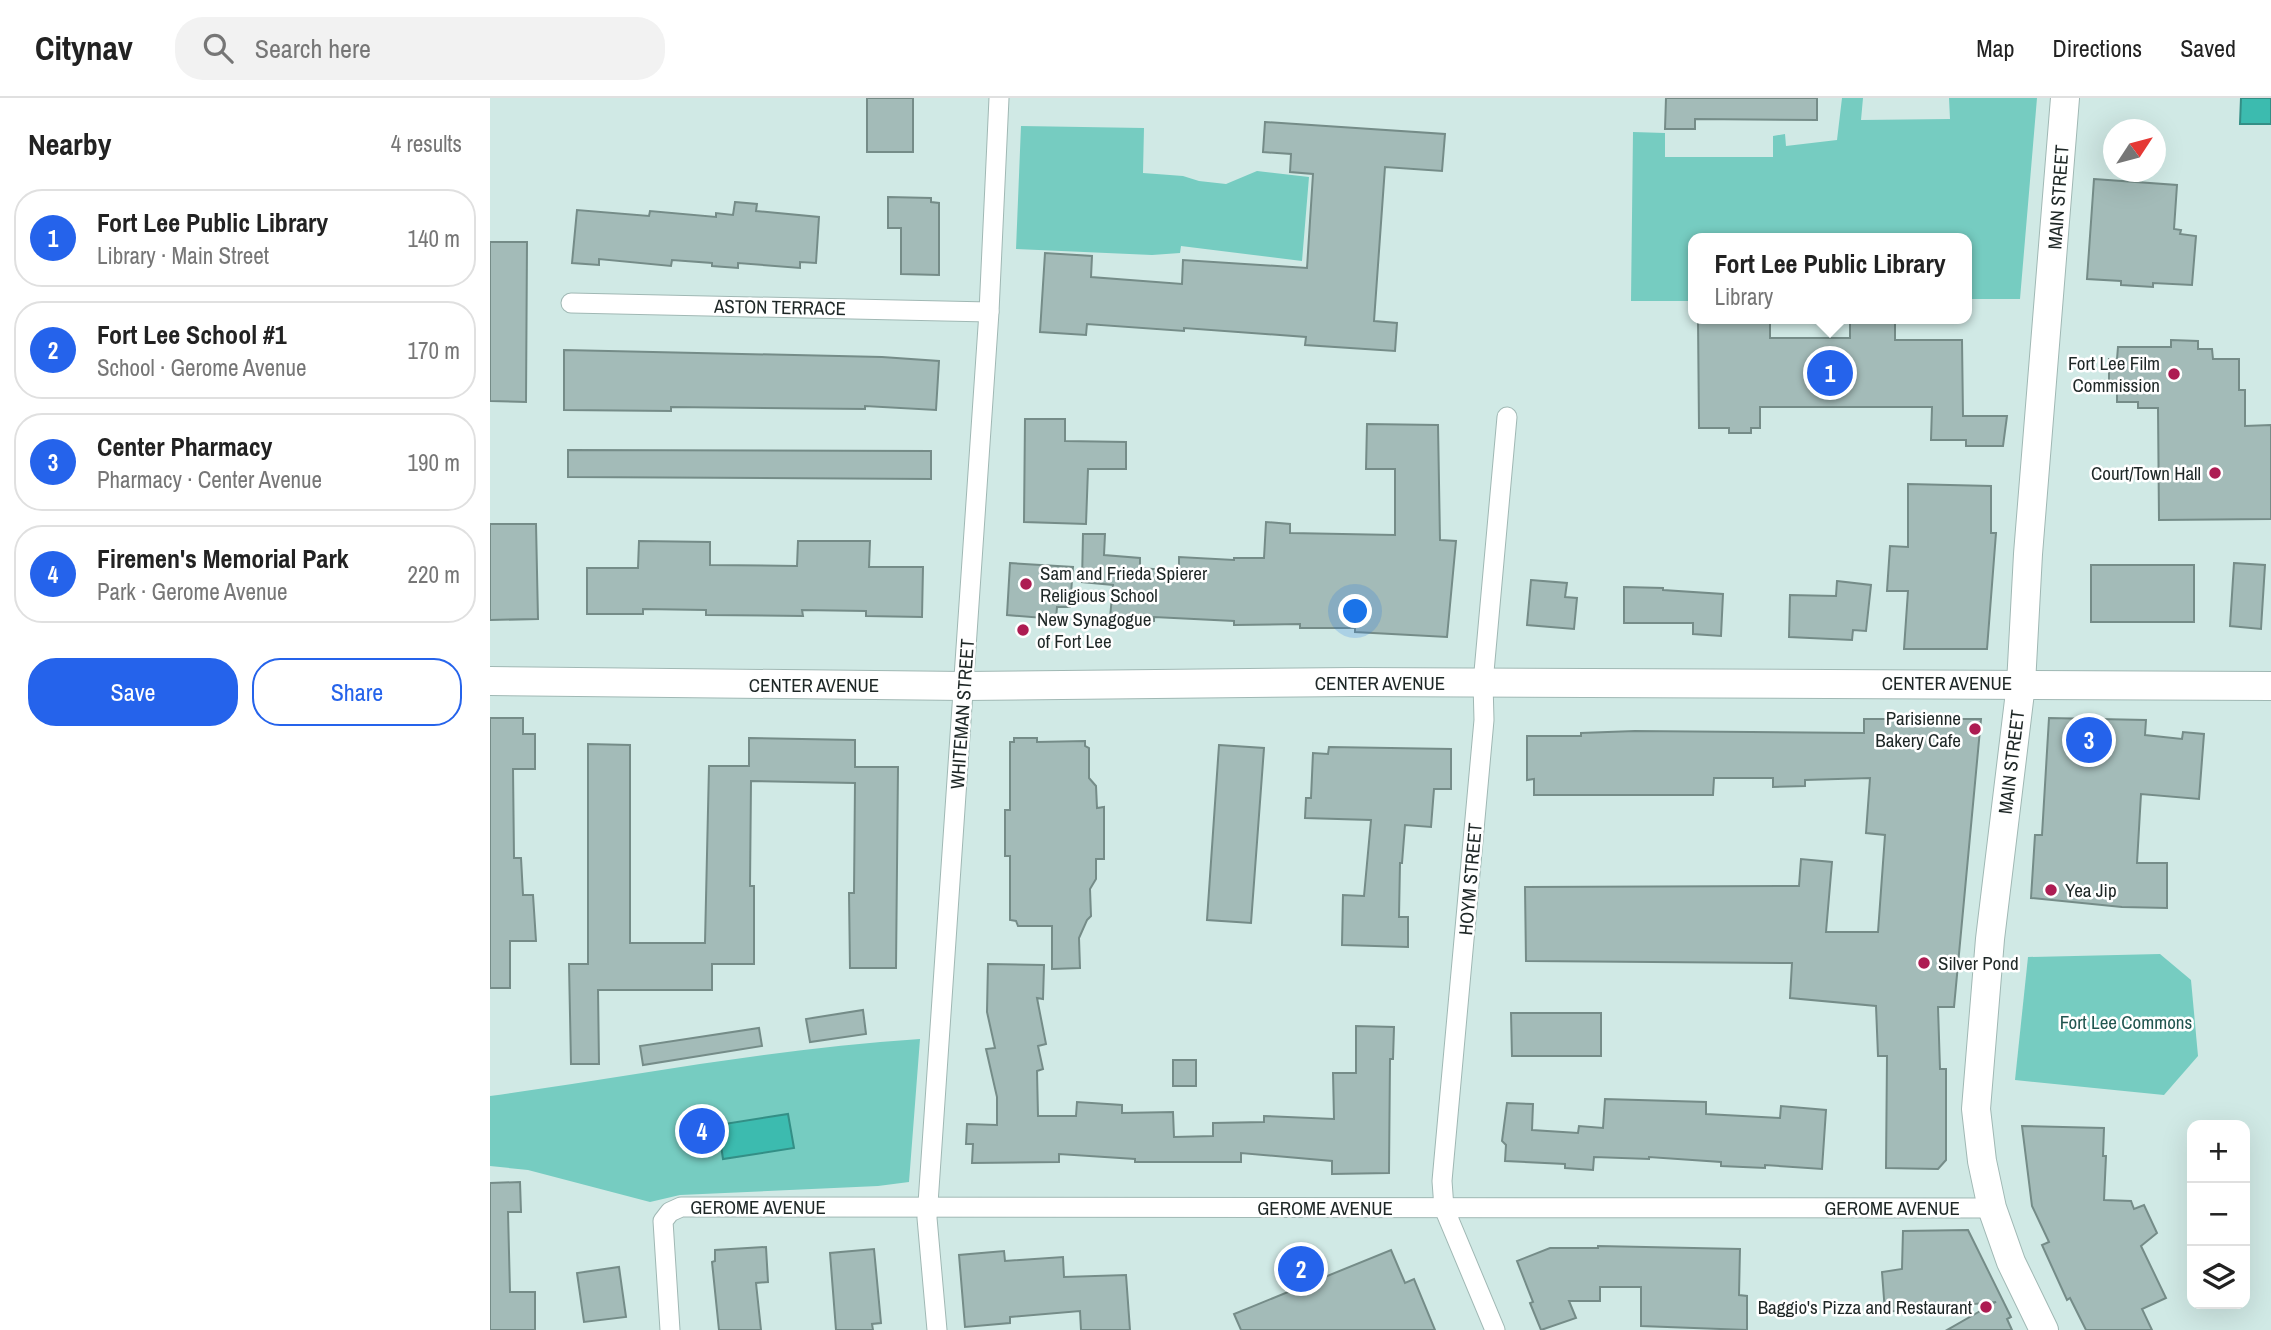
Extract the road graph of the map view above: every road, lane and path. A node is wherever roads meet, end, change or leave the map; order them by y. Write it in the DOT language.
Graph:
graph roads {
  1 [pos="999,98"];
  2 [pos="2065,98"];
  3 [pos="571,303"];
  4 [pos="989,312"];
  5 [pos="1507,418"];
  6 [pos="490,681"];
  7 [pos="1483,683"];
  8 [pos="2021,684"];
  9 [pos="964,686"];
  10 [pos="2271,686"];
  11 [pos="928,1207"];
  12 [pos="1444,1208"];
  13 [pos="1992,1208"];
  14 [pos="670,1330"];
  15 [pos="937,1330"];
  16 [pos="1495,1330"];
  17 [pos="2044,1330"];
  1 -- 4 [label="street, WHITEMAN STREET"];
  2 -- 8 [label="main road, MAIN STREET"];
  3 -- 4 [label="street, ASTON TERRACE"];
  4 -- 9 [label="street, WHITEMAN STREET"];
  5 -- 7 [label="street, HOYM STREET"];
  6 -- 9 [label="main road, CENTER AVENUE"];
  7 -- 8 [label="main road, CENTER AVENUE"];
  7 -- 9 [label="main road, CENTER AVENUE"];
  7 -- 12 [label="street, HOYM STREET"];
  8 -- 10 [label="main road, CENTER AVENUE"];
  8 -- 13 [label="main road, MAIN STREET"];
  9 -- 11 [label="street, WHITEMAN STREET"];
  11 -- 12 [label="street, GEROME AVENUE"];
  11 -- 14 [label="street, GEROME AVENUE"];
  11 -- 15 [label="street, WHITEMAN STREET"];
  12 -- 13 [label="street, GEROME AVENUE"];
  12 -- 16 [label="street, HOYM STREET"];
  13 -- 17 [label="main road, MAIN STREET"];
}
